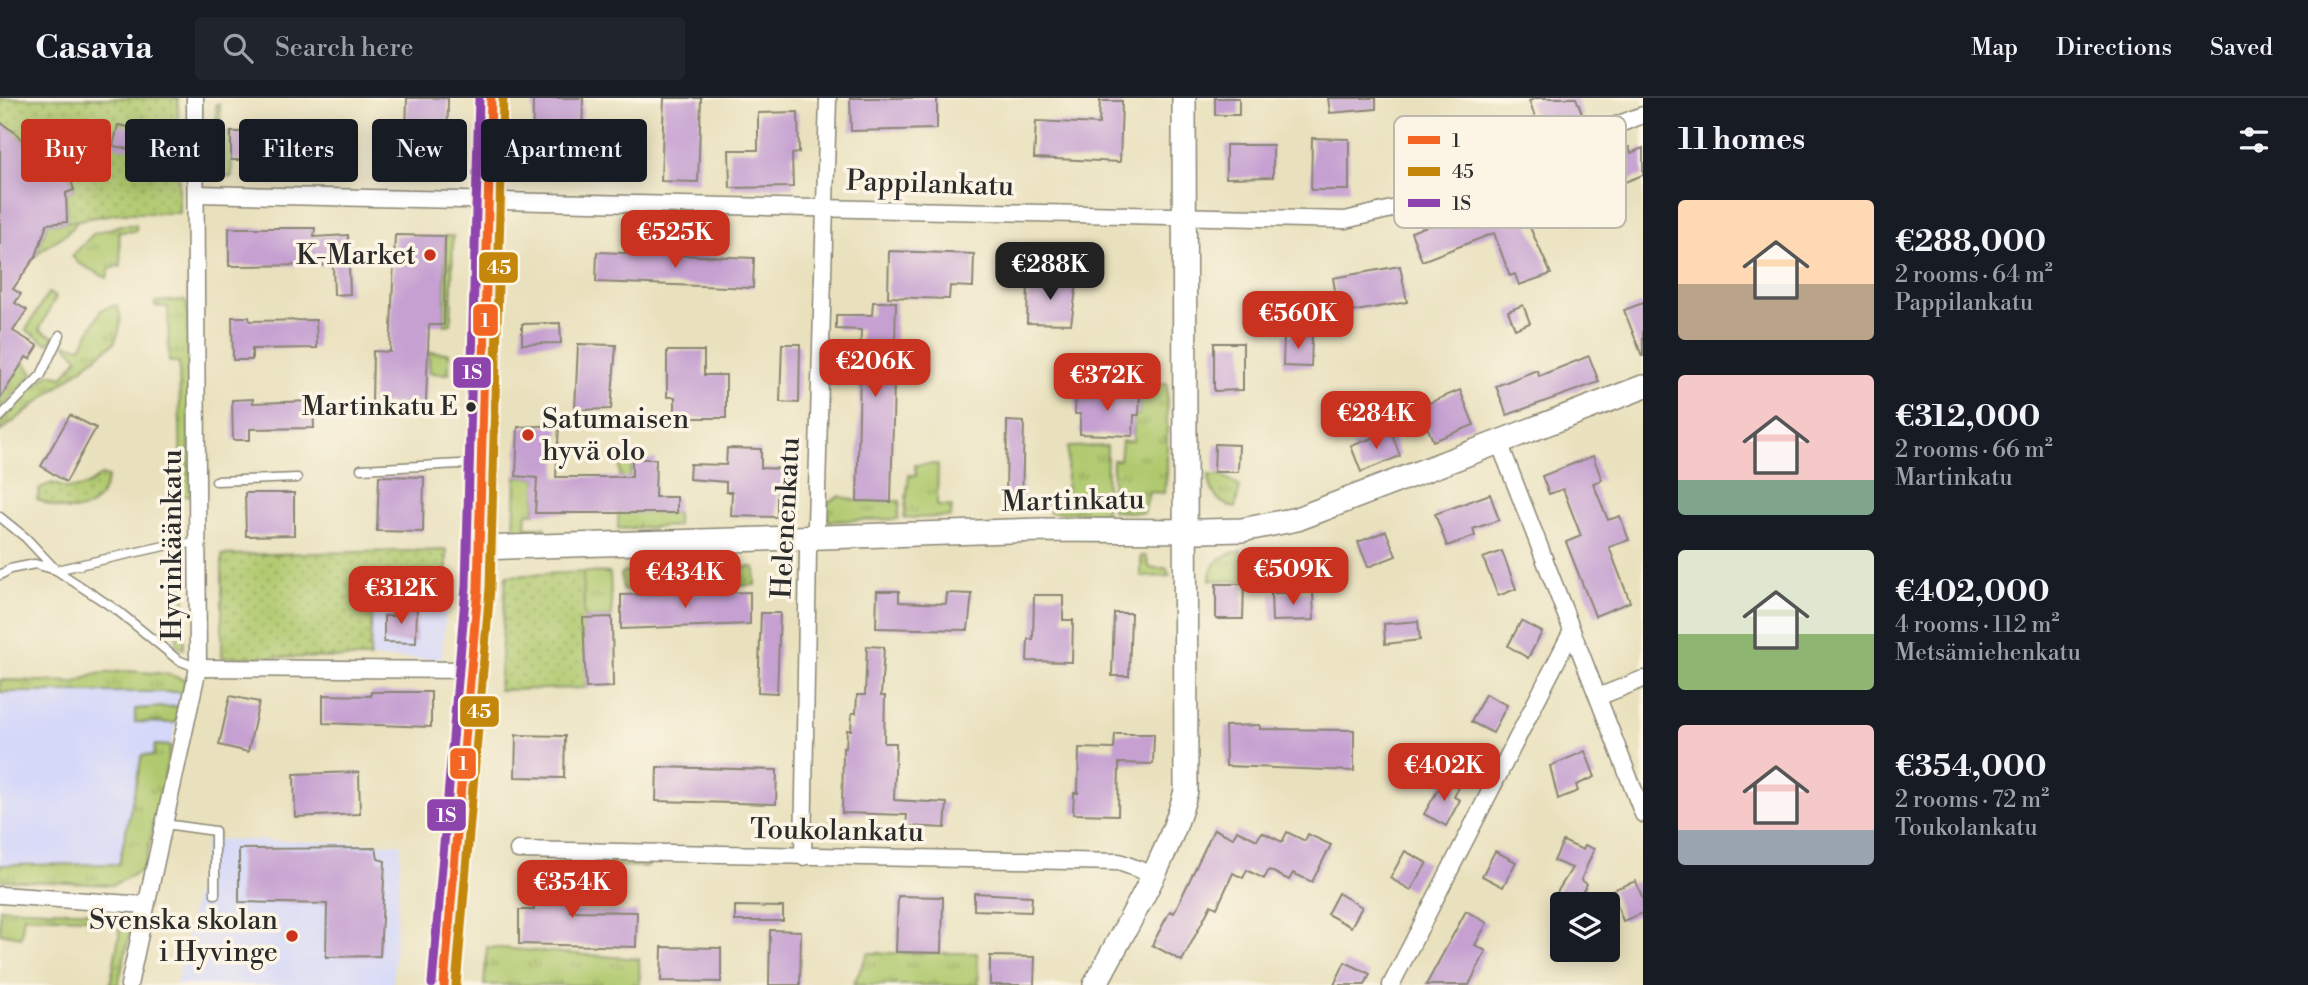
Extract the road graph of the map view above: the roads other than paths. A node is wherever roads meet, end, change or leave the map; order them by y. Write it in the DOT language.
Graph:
graph roads {
  1 [pos="195,98"];
  2 [pos="491,98"];
  3 [pos="828,98"];
  4 [pos="1184,98"];
  5 [pos="1643,115"];
  6 [pos="1626,121"];
  7 [pos="196,194"];
  8 [pos="488,200"];
  9 [pos="825,207"];
  10 [pos="1394,207"];
  11 [pos="1183,217"];
  12 [pos="60,335"];
  13 [pos="1643,387"];
  14 [pos="0,417"];
  15 [pos="1499,442"];
  16 [pos="482,463"];
  17 [pos="361,469"];
  18 [pos="297,478"];
  19 [pos="216,481"];
  20 [pos="0,517"];
  21 [pos="1187,531"];
  22 [pos="812,539"];
  23 [pos="198,543"];
  24 [pos="479,548"];
  25 [pos="56,570"];
  26 [pos="0,575"];
  27 [pos="1572,631"];
  28 [pos="198,668"];
  29 [pos="471,670"];
  30 [pos="1643,679"];
  31 [pos="1598,696"];
  32 [pos="1643,814"];
  33 [pos="165,824"];
  34 [pos="518,850"];
  35 [pos="803,858"];
  36 [pos="1152,874"];
  37 [pos="215,894"];
  38 [pos="0,895"];
  39 [pos="146,905"];
  40 [pos="129,985"];
  41 [pos="444,985"];
  42 [pos="1095,985"];
  43 [pos="1391,985"];
  1 -- 7 [label="street, Hyvinkäänkatu"];
  2 -- 8 [label="street"];
  3 -- 9 [label="street, Helenenkatu"];
  4 -- 11 [label="street"];
  5 -- 6 [label="street, Pappilankatu"];
  7 -- 8 [label="street, Pappilankatu"];
  7 -- 23 [label="street, Hyvinkäänkatu"];
  8 -- 9 [label="street, Pappilankatu"];
  8 -- 16 [label="street"];
  9 -- 11 [label="street, Pappilankatu"];
  9 -- 22 [label="street, Helenenkatu"];
  10 -- 11 [label="street, Pappilankatu"];
  11 -- 21 [label="street"];
  12 -- 14 [label="lane"];
  13 -- 15 [label="street, Martinkatu"];
  15 -- 21 [label="street, Martinkatu"];
  15 -- 27 [label="street"];
  16 -- 17 [label="lane"];
  16 -- 24 [label="street"];
  18 -- 19 [label="lane"];
  20 -- 25 [label="lane"];
  21 -- 22 [label="street, Martinkatu"];
  21 -- 36 [label="street"];
  22 -- 24 [label="street, Martinkatu"];
  22 -- 35 [label="street, Helenenkatu"];
  23 -- 25 [label="lane"];
  23 -- 28 [label="street, Hyvinkäänkatu"];
  24 -- 29 [label="street"];
  25 -- 26 [label="lane"];
  25 -- 28 [label="lane"];
  27 -- 31 [label="street"];
  27 -- 43 [label="street"];
  28 -- 29 [label="street"];
  28 -- 33 [label="street, Hyvinkäänkatu"];
  29 -- 41 [label="street"];
  30 -- 31 [label="street"];
  31 -- 32 [label="street"];
  33 -- 37 [label="lane"];
  33 -- 39 [label="street, Hyvinkäänkatu"];
  34 -- 35 [label="street, Toukolankatu"];
  35 -- 36 [label="street, Toukolankatu"];
  36 -- 42 [label="street"];
  38 -- 39 [label="street"];
  39 -- 40 [label="street, Hyvinkäänkatu"];
}
